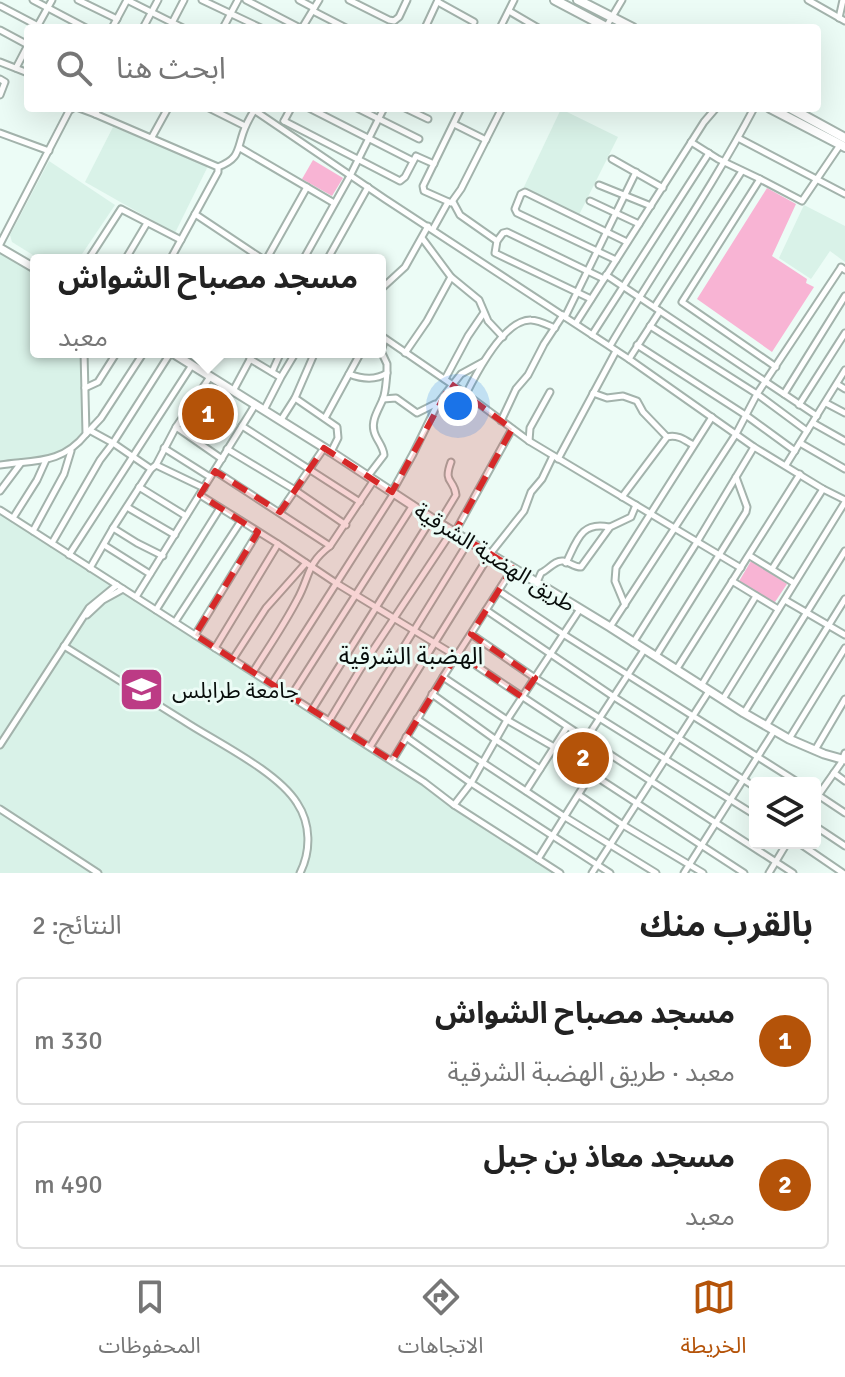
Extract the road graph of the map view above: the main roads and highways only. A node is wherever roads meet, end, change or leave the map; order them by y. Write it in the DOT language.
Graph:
graph roads {
  1 [pos="555,0"];
  2 [pos="578,0"];
  3 [pos="601,24"];
  4 [pos="625,24"];
  5 [pos="778,112"];
  6 [pos="796,112"];
  7 [pos="843,143"];
  8 [pos="0,246"];
  9 [pos="30,265"];
  10 [pos="181,358"];
  11 [pos="844,760"];
  1 -- 3 [label="highway"];
  2 -- 4 [label="highway"];
  5 -- 7 [label="highway"];
  6 -- 7 [label="highway"];
  8 -- 9 [label="main road"];
  10 -- 11 [label="main road, طريق الهضبة الشرقية"];
}
